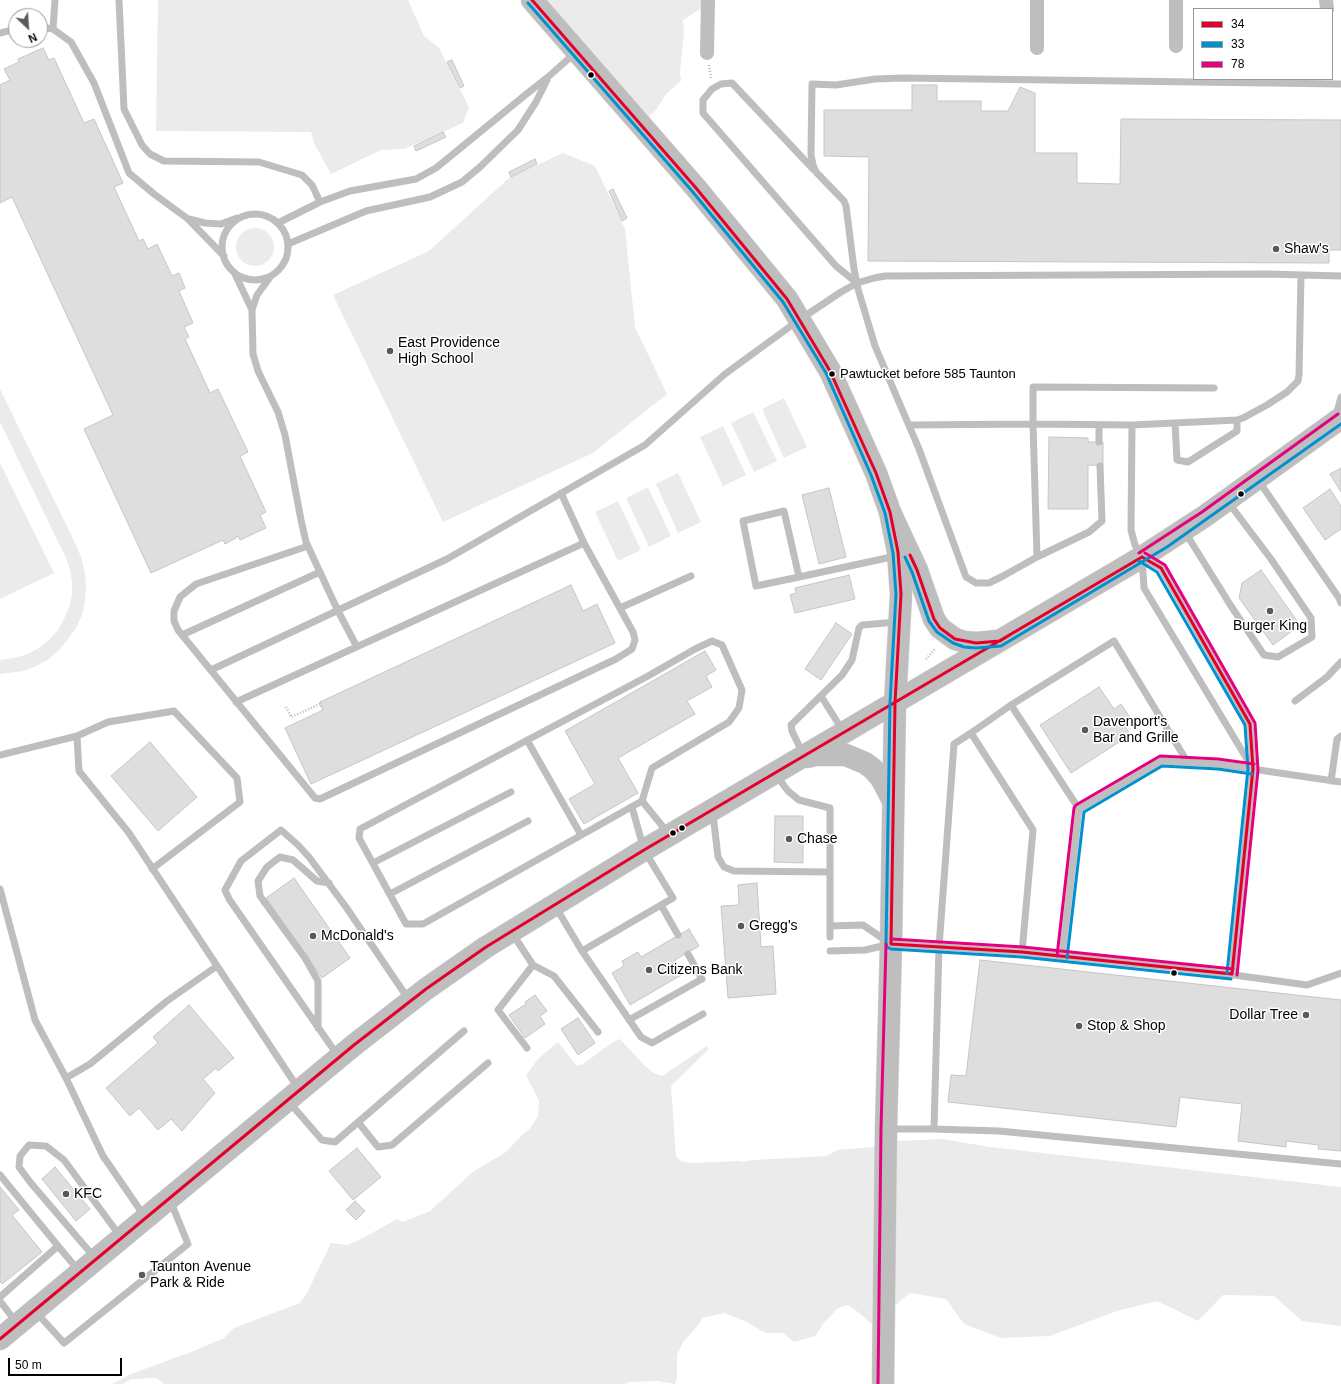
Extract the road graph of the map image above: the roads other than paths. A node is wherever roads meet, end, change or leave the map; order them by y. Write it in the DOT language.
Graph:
graph roads {
  1 [pos="55,0"];
  2 [pos="119,0"];
  3 [pos="532,0"];
  4 [pos="708,0"];
  5 [pos="1037,0"];
  6 [pos="1176,0"];
  7 [pos="48,29"];
  8 [pos="54,30"];
  9 [pos="1176,46"];
  10 [pos="1037,48"];
  11 [pos="576,51"];
  12 [pos="707,53"];
  13 [pos="548,77"];
  14 [pos="1341,84"];
  15 [pos="816,172"];
  16 [pos="320,202"];
  17 [pos="244,216"];
  18 [pos="188,219"];
  19 [pos="278,223"];
  20 [pos="288,244"];
  21 [pos="224,256"];
  22 [pos="235,272"];
  23 [pos="1301,275"];
  24 [pos="271,276"];
  25 [pos="1341,276"];
  26 [pos="857,283"];
  27 [pos="252,310"];
  28 [pos="799,320"];
  29 [pos="1214,388"];
  30 [pos="1341,397"];
  31 [pos="1237,420"];
  32 [pos="1338,421"];
  33 [pos="1175,423"];
  34 [pos="1034,424"];
  35 [pos="909,425"];
  36 [pos="1099,425"];
  37 [pos="1132,425"];
  38 [pos="1099,442"];
  39 [pos="1100,466"];
  40 [pos="1257,478"];
  41 [pos="561,493"];
  42 [pos="1226,500"];
  43 [pos="890,512"];
  44 [pos="1184,530"];
  45 [pos="584,543"];
  46 [pos="308,546"];
  47 [pos="898,556"];
  48 [pos="1037,557"];
  49 [pos="1142,557"];
  50 [pos="320,572"];
  51 [pos="691,576"];
  52 [pos="799,577"];
  53 [pos="1341,603"];
  54 [pos="620,608"];
  55 [pos="338,611"];
  56 [pos="899,622"];
  57 [pos="182,635"];
  58 [pos="1000,641"];
  59 [pos="357,647"];
  60 [pos="1341,662"];
  61 [pos="210,670"];
  62 [pos="821,696"];
  63 [pos="1295,701"];
  64 [pos="236,702"];
  65 [pos="895,703"];
  66 [pos="1011,705"];
  67 [pos="844,732"];
  68 [pos="971,733"];
  69 [pos="77,736"];
  70 [pos="1341,736"];
  71 [pos="527,740"];
  72 [pos="0,755"];
  73 [pos="800,759"];
  74 [pos="1188,763"];
  75 [pos="1253,769"];
  76 [pos="774,773"];
  77 [pos="1331,781"];
  78 [pos="1341,782"];
  79 [pos="511,792"];
  80 [pos="642,801"];
  81 [pos="894,801"];
  82 [pos="632,807"];
  83 [pos="1079,809"];
  84 [pos="712,810"];
  85 [pos="528,821"];
  86 [pos="581,835"];
  87 [pos="670,835"];
  88 [pos="644,850"];
  89 [pos="373,863"];
  90 [pos="152,868"];
  91 [pos="830,872"];
  92 [pos="329,883"];
  93 [pos="0,889"];
  94 [pos="390,894"];
  95 [pos="554,904"];
  96 [pos="660,905"];
  97 [pos="830,926"];
  98 [pos="511,931"];
  99 [pos="678,935"];
  100 [pos="830,937"];
  101 [pos="891,944"];
  102 [pos="939,947"];
  103 [pos="582,951"];
  104 [pos="830,951"];
  105 [pos="1022,952"];
  106 [pos="688,954"];
  107 [pos="1062,957"];
  108 [pos="533,965"];
  109 [pos="216,966"];
  110 [pos="1232,974"];
  111 [pos="1341,974"];
  112 [pos="410,1001"];
  113 [pos="703,1014"];
  114 [pos="629,1020"];
  115 [pos="318,1028"];
  116 [pos="464,1031"];
  117 [pos="598,1032"];
  118 [pos="527,1048"];
  119 [pos="338,1058"];
  120 [pos="488,1063"];
  121 [pos="66,1078"];
  122 [pos="293,1095"];
  123 [pos="358,1122"];
  124 [pos="886,1129"];
  125 [pos="934,1129"];
  126 [pos="1341,1164"];
  127 [pos="0,1175"];
  128 [pos="169,1198"];
  129 [pos="146,1218"];
  130 [pos="121,1238"];
  131 [pos="58,1246"];
  132 [pos="88,1266"];
  133 [pos="0,1296"];
  134 [pos="0,1301"];
  135 [pos="34,1310"];
  136 [pos="18,1324"];
  137 [pos="0,1339"];
  138 [pos="883,1384"];
  1 -- 8 [label="lane"];
  2 -- 16 [label="lane"];
  3 -- 11 [label="main road"];
  4 -- 12 [label="street"];
  5 -- 10 [label="street"];
  6 -- 9 [label="street"];
  7 -- 8 [label="lane"];
  8 -- 18 [label="lane"];
  11 -- 13 [label="lane"];
  11 -- 28 [label="main road"];
  13 -- 16 [label="lane"];
  13 -- 20 [label="lane"];
  14 -- 15 [label="lane"];
  15 -- 26 [label="lane"];
  15 -- 26 [label="lane"];
  16 -- 19 [label="lane"];
  17 -- 18 [label="lane"];
  17 -- 19 [label="lane"];
  17 -- 21 [label="lane"];
  18 -- 21 [label="lane"];
  19 -- 20 [label="lane"];
  20 -- 24 [label="lane"];
  21 -- 22 [label="lane"];
  22 -- 24 [label="lane"];
  22 -- 27 [label="lane"];
  23 -- 25 [label="lane"];
  23 -- 26 [label="lane"];
  23 -- 31 [label="lane"];
  24 -- 27 [label="lane"];
  26 -- 28 [label="lane"];
  26 -- 35 [label="lane"];
  27 -- 46 [label="lane"];
  28 -- 41 [label="lane"];
  28 -- 43 [label="main road"];
  29 -- 34 [label="lane"];
  30 -- 32 [label="lane"];
  31 -- 33 [label="lane"];
  31 -- 33 [label="lane"];
  32 -- 40 [label="main road"];
  33 -- 37 [label="lane"];
  34 -- 35 [label="lane"];
  34 -- 36 [label="lane"];
  34 -- 48 [label="lane"];
  35 -- 48 [label="lane"];
  36 -- 37 [label="lane"];
  36 -- 38 [label="lane"];
  37 -- 49 [label="lane"];
  39 -- 48 [label="lane"];
  40 -- 42 [label="main road"];
  40 -- 53 [label="lane"];
  41 -- 45 [label="lane"];
  41 -- 55 [label="lane"];
  42 -- 44 [label="main road"];
  42 -- 44 [label="lane"];
  43 -- 47 [label="main road"];
  43 -- 58 [label="main road"];
  44 -- 49 [label="main road"];
  45 -- 54 [label="lane"];
  45 -- 59 [label="lane"];
  46 -- 50 [label="lane"];
  46 -- 57 [label="lane"];
  47 -- 52 [label="lane"];
  47 -- 56 [label="main road"];
  49 -- 58 [label="main road"];
  49 -- 75 [label="lane"];
  49 -- 75 [label="lane"];
  50 -- 55 [label="lane"];
  50 -- 57 [label="lane"];
  51 -- 54 [label="lane"];
  52 -- 52 [label="lane"];
  54 -- 64 [label="lane"];
  55 -- 59 [label="lane"];
  55 -- 61 [label="lane"];
  56 -- 62 [label="lane"];
  56 -- 65 [label="main road"];
  57 -- 61 [label="lane"];
  58 -- 65 [label="main road"];
  59 -- 64 [label="lane"];
  60 -- 63 [label="lane"];
  61 -- 64 [label="lane"];
  62 -- 67 [label="lane"];
  62 -- 73 [label="lane"];
  65 -- 67 [label="main road"];
  65 -- 81 [label="main road"];
  66 -- 68 [label="lane"];
  66 -- 74 [label="lane"];
  66 -- 83 [label="lane"];
  67 -- 73 [label="main road"];
  68 -- 102 [label="lane"];
  68 -- 105 [label="lane"];
  69 -- 72 [label="lane"];
  69 -- 90 [label="lane"];
  69 -- 90 [label="lane"];
  70 -- 77 [label="lane"];
  71 -- 80 [label="lane"];
  71 -- 86 [label="lane"];
  71 -- 89 [label="lane"];
  73 -- 76 [label="main road"];
  73 -- 81 [label="main road"];
  74 -- 75 [label="lane"];
  74 -- 83 [label="lane"];
  75 -- 77 [label="lane"];
  75 -- 110 [label="lane"];
  76 -- 84 [label="main road"];
  76 -- 91 [label="lane"];
  77 -- 78 [label="lane"];
  79 -- 89 [label="lane"];
  80 -- 82 [label="lane"];
  80 -- 87 [label="lane"];
  81 -- 101 [label="main road"];
  82 -- 86 [label="lane"];
  82 -- 88 [label="lane"];
  83 -- 107 [label="lane"];
  84 -- 87 [label="main road"];
  84 -- 91 [label="lane"];
  85 -- 94 [label="lane"];
  86 -- 94 [label="lane"];
  87 -- 88 [label="main road"];
  88 -- 95 [label="main road"];
  88 -- 96 [label="lane"];
  89 -- 94 [label="lane"];
  90 -- 109 [label="lane"];
  91 -- 97 [label="lane"];
  92 -- 112 [label="lane"];
  92 -- 115 [label="lane"];
  92 -- 115 [label="lane"];
  93 -- 121 [label="lane"];
  95 -- 98 [label="main road"];
  95 -- 103 [label="lane"];
  96 -- 99 [label="lane"];
  96 -- 103 [label="lane"];
  97 -- 100 [label="lane"];
  97 -- 101 [label="lane"];
  98 -- 108 [label="lane"];
  98 -- 112 [label="main road"];
  101 -- 102 [label="lane"];
  101 -- 104 [label="lane"];
  101 -- 124 [label="main road"];
  102 -- 105 [label="lane"];
  102 -- 125 [label="lane"];
  103 -- 114 [label="lane"];
  105 -- 107 [label="lane"];
  106 -- 114 [label="lane"];
  107 -- 110 [label="lane"];
  108 -- 117 [label="lane"];
  108 -- 118 [label="lane"];
  109 -- 121 [label="lane"];
  109 -- 122 [label="lane"];
  110 -- 111 [label="lane"];
  112 -- 119 [label="main road"];
  113 -- 114 [label="lane"];
  115 -- 119 [label="lane"];
  116 -- 123 [label="lane"];
  119 -- 122 [label="main road"];
  120 -- 123 [label="lane"];
  121 -- 129 [label="lane"];
  122 -- 123 [label="lane"];
  122 -- 128 [label="main road"];
  124 -- 125 [label="lane"];
  124 -- 138 [label="main road"];
  125 -- 126 [label="lane"];
  127 -- 131 [label="lane"];
  128 -- 129 [label="main road"];
  128 -- 135 [label="lane"];
  129 -- 130 [label="main road"];
  130 -- 132 [label="main road"];
  130 -- 132 [label="lane"];
  131 -- 132 [label="lane"];
  131 -- 133 [label="lane"];
  132 -- 135 [label="main road"];
  134 -- 136 [label="lane"];
  135 -- 136 [label="main road"];
  136 -- 137 [label="main road"];
}
